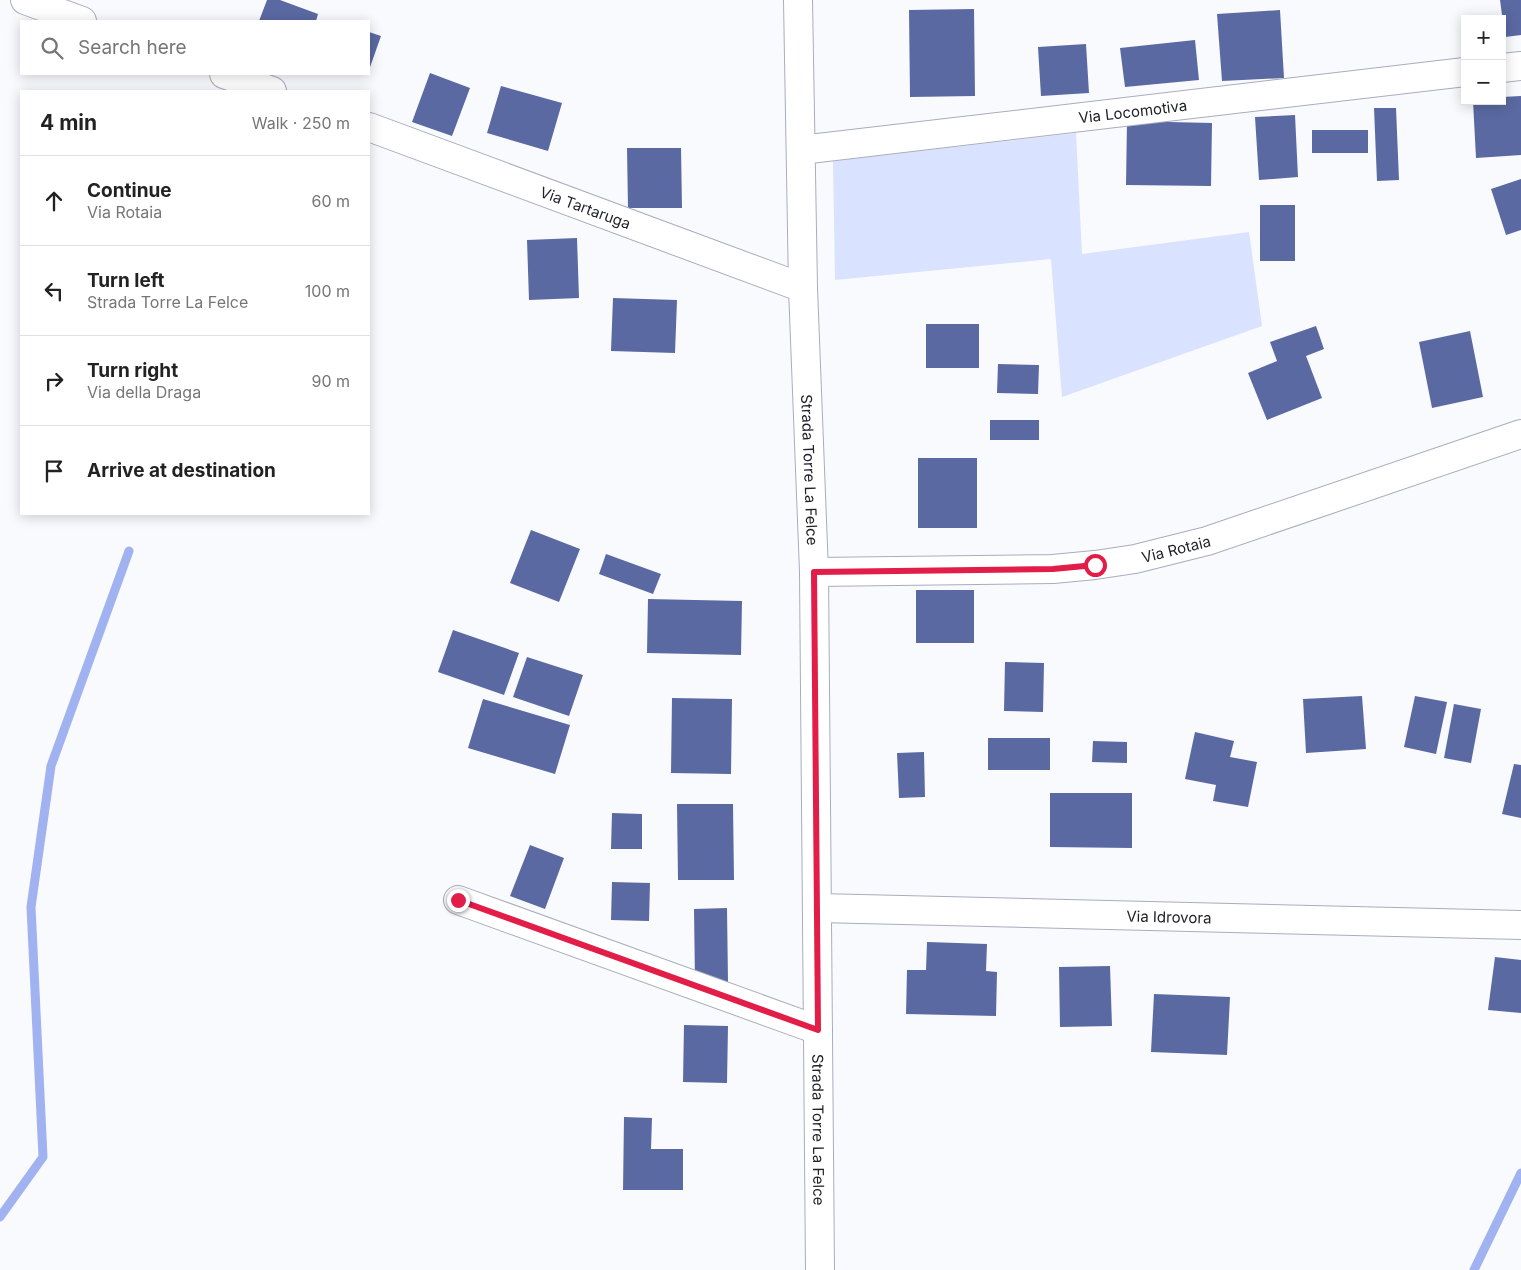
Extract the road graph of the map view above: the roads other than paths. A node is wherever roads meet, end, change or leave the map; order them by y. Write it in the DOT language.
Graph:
graph roads {
  1 [pos="25,0"];
  2 [pos="798,0"];
  3 [pos="79,20"];
  4 [pos="1521,66"];
  5 [pos="1506,68"];
  6 [pos="1461,72"];
  7 [pos="227,75"];
  8 [pos="269,90"];
  9 [pos="370,127"];
  10 [pos="801,150"];
  11 [pos="803,288"];
  12 [pos="1521,434"];
  13 [pos="814,572"];
  14 [pos="458,900"];
  15 [pos="818,908"];
  16 [pos="1521,926"];
  17 [pos="818,1030"];
  18 [pos="820,1270"];
  1 -- 3 [label="street"];
  2 -- 10 [label="street, Strada Torre La Felce"];
  4 -- 5 [label="street"];
  6 -- 10 [label="street, Via Locomotiva"];
  7 -- 8 [label="street"];
  9 -- 11 [label="street, Via Tartaruga"];
  10 -- 11 [label="street, Strada Torre La Felce"];
  11 -- 13 [label="street, Strada Torre La Felce"];
  12 -- 13 [label="street, Via Rotaia"];
  13 -- 15 [label="street, Strada Torre La Felce"];
  14 -- 17 [label="street"];
  15 -- 16 [label="street, Via Idrovora"];
  15 -- 17 [label="street, Strada Torre La Felce"];
  17 -- 18 [label="street, Strada Torre La Felce"];
}
